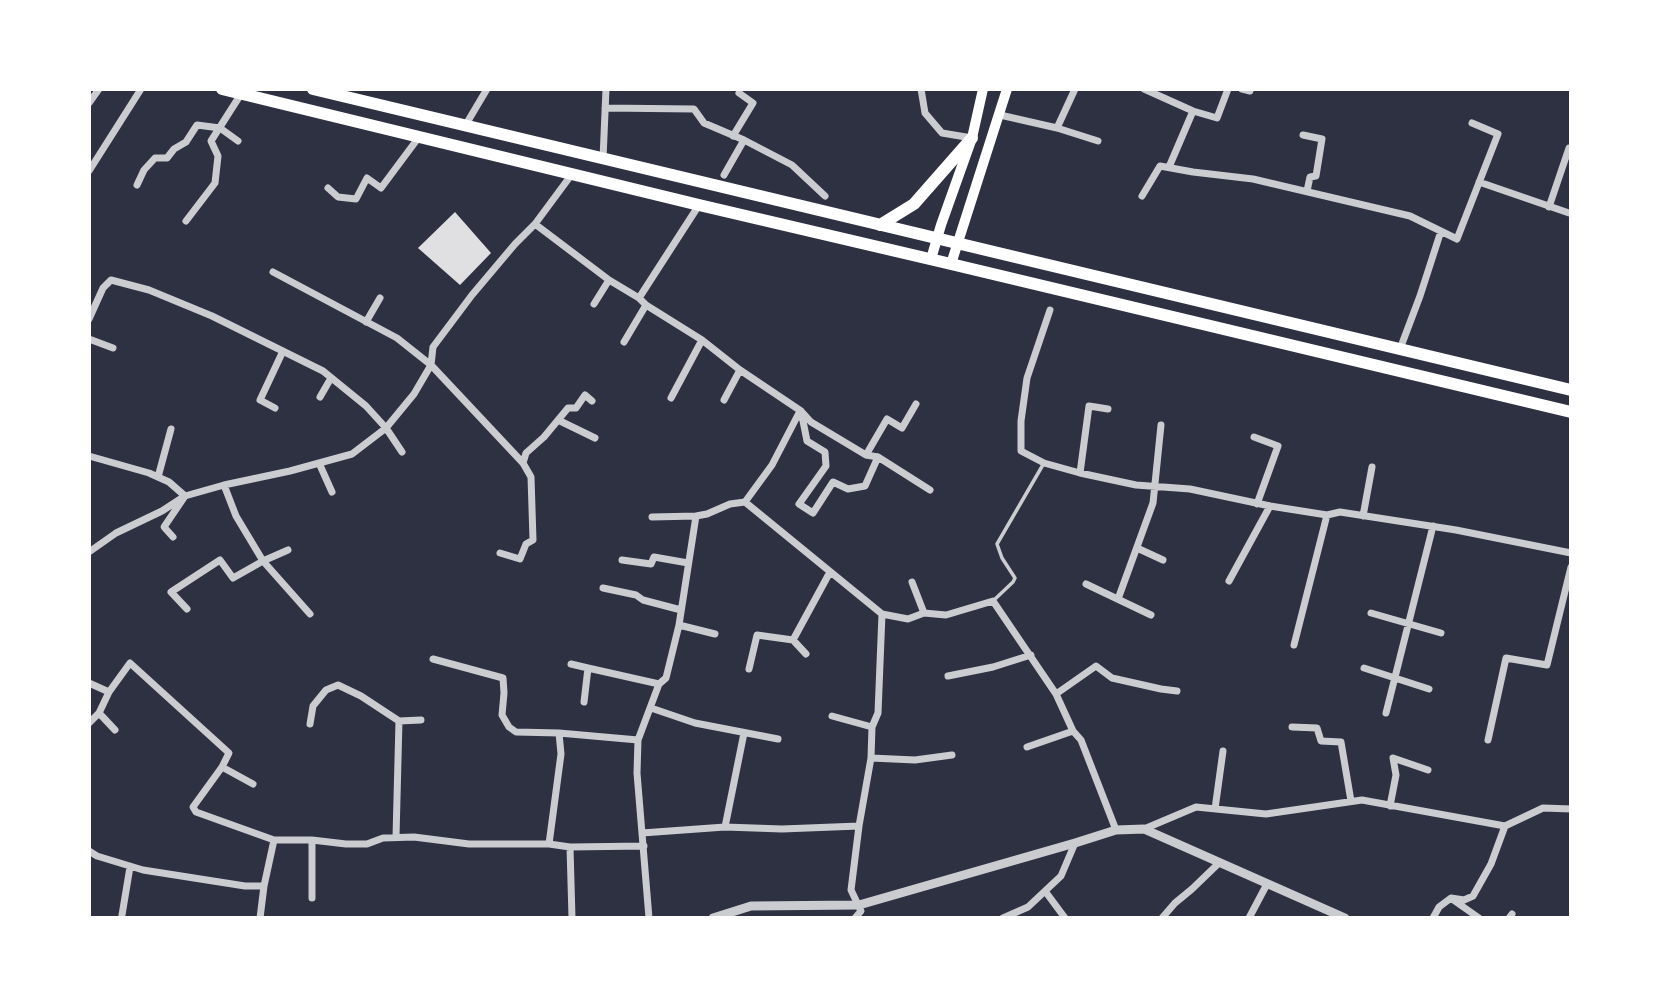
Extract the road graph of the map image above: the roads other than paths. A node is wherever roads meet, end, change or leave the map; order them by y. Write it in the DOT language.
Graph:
graph roads {
  1 [pos="99,89"];
  2 [pos="141,89"];
  3 [pos="222,89"];
  4 [pos="313,89"];
  5 [pos="487,89"];
  6 [pos="606,89"];
  7 [pos="921,89"];
  8 [pos="983,89"];
  9 [pos="1007,89"];
  10 [pos="1076,89"];
  11 [pos="1144,89"];
  12 [pos="1228,89"];
  13 [pos="739,93"];
  14 [pos="241,94"];
  15 [pos="89,103"];
  16 [pos="605,108"];
  17 [pos="1194,111"];
  18 [pos="1000,115"];
  19 [pos="1472,123"];
  20 [pos="465,125"];
  21 [pos="220,128"];
  22 [pos="1057,128"];
  23 [pos="1303,135"];
  24 [pos="733,136"];
  25 [pos="420,137"];
  26 [pos="972,138"];
  27 [pos="237,141"];
  28 [pos="744,141"];
  29 [pos="1098,142"];
  30 [pos="1569,148"];
  31 [pos="603,159"];
  32 [pos="1169,167"];
  33 [pos="89,172"];
  34 [pos="573,173"];
  35 [pos="724,175"];
  36 [pos="1479,182"];
  37 [pos="137,185"];
  38 [pos="328,188"];
  39 [pos="1307,191"];
  40 [pos="825,196"];
  41 [pos="1142,196"];
  42 [pos="699,205"];
  43 [pos="1549,207"];
  44 [pos="1569,214"];
  45 [pos="187,221"];
  46 [pos="535,224"];
  47 [pos="880,225"];
  48 [pos="1441,231"];
  49 [pos="937,238"];
  50 [pos="958,243"];
  51 [pos="932,259"];
  52 [pos="951,264"];
  53 [pos="273,272"];
  54 [pos="609,280"];
  55 [pos="380,298"];
  56 [pos="639,298"];
  57 [pos="594,304"];
  58 [pos="646,305"];
  59 [pos="1050,310"];
  60 [pos="89,319"];
  61 [pos="366,322"];
  62 [pos="89,339"];
  63 [pos="702,340"];
  64 [pos="624,342"];
  65 [pos="113,348"];
  66 [pos="1400,349"];
  67 [pos="283,351"];
  68 [pos="431,365"];
  69 [pos="740,370"];
  70 [pos="331,378"];
  71 [pos="1571,390"];
  72 [pos="320,397"];
  73 [pos="671,398"];
  74 [pos="724,400"];
  75 [pos="592,401"];
  76 [pos="916,404"];
  77 [pos="275,408"];
  78 [pos="1108,409"];
  79 [pos="801,411"];
  80 [pos="1571,412"];
  81 [pos="558,420"];
  82 [pos="1161,425"];
  83 [pos="386,428"];
  84 [pos="171,429"];
  85 [pos="1254,437"];
  86 [pos="595,439"];
  87 [pos="402,452"];
  88 [pos="866,455"];
  89 [pos="89,456"];
  90 [pos="878,457"];
  91 [pos="319,463"];
  92 [pos="523,463"];
  93 [pos="1044,463"];
  94 [pos="1372,467"];
  95 [pos="1080,473"];
  96 [pos="158,477"];
  97 [pos="224,485"];
  98 [pos="1155,486"];
  99 [pos="930,491"];
  100 [pos="332,492"];
  101 [pos="186,496"];
  102 [pos="745,502"];
  103 [pos="1257,503"];
  104 [pos="1270,506"];
  105 [pos="1327,515"];
  106 [pos="696,516"];
  107 [pos="1363,516"];
  108 [pos="652,517"];
  109 [pos="1433,526"];
  110 [pos="173,537"];
  111 [pos="1137,548"];
  112 [pos="288,550"];
  113 [pos="89,552"];
  114 [pos="500,553"];
  115 [pos="1571,554"];
  116 [pos="621,560"];
  117 [pos="1163,560"];
  118 [pos="262,561"];
  119 [pos="688,563"];
  120 [pos="1571,567"];
  121 [pos="830,572"];
  122 [pos="1229,581"];
  123 [pos="912,582"];
  124 [pos="1086,584"];
  125 [pos="603,588"];
  126 [pos="1118,599"];
  127 [pos="993,601"];
  128 [pos="187,609"];
  129 [pos="681,610"];
  130 [pos="924,613"];
  131 [pos="1371,613"];
  132 [pos="310,614"];
  133 [pos="882,614"];
  134 [pos="1151,615"];
  135 [pos="1408,623"];
  136 [pos="679,625"];
  137 [pos="1441,633"];
  138 [pos="715,634"];
  139 [pos="793,640"];
  140 [pos="1294,645"];
  141 [pos="806,654"];
  142 [pos="1031,655"];
  143 [pos="433,659"];
  144 [pos="571,664"];
  145 [pos="588,668"];
  146 [pos="1364,668"];
  147 [pos="748,670"];
  148 [pos="948,676"];
  149 [pos="1394,678"];
  150 [pos="89,683"];
  151 [pos="659,684"];
  152 [pos="1429,689"];
  153 [pos="1177,691"];
  154 [pos="109,692"];
  155 [pos="1056,694"];
  156 [pos="584,702"];
  157 [pos="651,708"];
  158 [pos="99,713"];
  159 [pos="1386,713"];
  160 [pos="832,716"];
  161 [pos="421,720"];
  162 [pos="399,721"];
  163 [pos="89,723"];
  164 [pos="310,724"];
  165 [pos="872,727"];
  166 [pos="1292,727"];
  167 [pos="115,730"];
  168 [pos="1073,731"];
  169 [pos="559,733"];
  170 [pos="744,733"];
  171 [pos="638,740"];
  172 [pos="778,740"];
  173 [pos="1488,740"];
  174 [pos="1027,747"];
  175 [pos="1223,751"];
  176 [pos="952,755"];
  177 [pos="871,758"];
  178 [pos="222,767"];
  179 [pos="1428,770"];
  180 [pos="253,784"];
  181 [pos="1351,801"];
  182 [pos="1391,806"];
  183 [pos="1215,809"];
  184 [pos="1571,810"];
  185 [pos="1505,826"];
  186 [pos="725,827"];
  187 [pos="859,827"];
  188 [pos="1144,829"];
  189 [pos="1115,830"];
  190 [pos="642,833"];
  191 [pos="396,837"];
  192 [pos="274,840"];
  193 [pos="312,840"];
  194 [pos="1075,843"];
  195 [pos="549,844"];
  196 [pos="644,846"];
  197 [pos="570,848"];
  198 [pos="89,851"];
  199 [pos="1219,863"];
  200 [pos="130,867"];
  201 [pos="1267,884"];
  202 [pos="264,886"];
  203 [pos="1045,891"];
  204 [pos="312,898"];
  205 [pos="1451,898"];
  206 [pos="860,908"];
  207 [pos="122,915"];
  208 [pos="260,918"];
  209 [pos="572,918"];
  210 [pos="649,918"];
  211 [pos="713,918"];
  212 [pos="855,918"];
  213 [pos="866,918"];
  214 [pos="1003,918"];
  215 [pos="1065,918"];
  216 [pos="1162,918"];
  217 [pos="1249,918"];
  218 [pos="1345,918"];
  219 [pos="1433,918"];
  220 [pos="1479,918"];
  1 -- 15 [label="street"];
  2 -- 33 [label="street"];
  3 -- 14 [label="main road"];
  4 -- 20 [label="main road"];
  5 -- 20 [label="street"];
  6 -- 16 [label="street"];
  7 -- 26 [label="street"];
  8 -- 26 [label="main road"];
  9 -- 18 [label="main road"];
  10 -- 22 [label="street"];
  11 -- 17 [label="street"];
  12 -- 17 [label="street"];
  13 -- 24 [label="street"];
  14 -- 21 [label="street"];
  14 -- 25 [label="main road"];
  16 -- 24 [label="street"];
  16 -- 31 [label="street"];
  17 -- 32 [label="street"];
  18 -- 22 [label="street"];
  18 -- 50 [label="main road"];
  19 -- 36 [label="street"];
  20 -- 31 [label="main road"];
  21 -- 27 [label="street"];
  21 -- 37 [label="street"];
  21 -- 45 [label="street"];
  22 -- 29 [label="street"];
  23 -- 39 [label="street"];
  24 -- 28 [label="street"];
  25 -- 34 [label="main road"];
  25 -- 38 [label="street"];
  26 -- 47 [label="main road"];
  26 -- 49 [label="main road"];
  28 -- 35 [label="street"];
  28 -- 40 [label="street"];
  30 -- 43 [label="street"];
  31 -- 47 [label="main road"];
  32 -- 39 [label="street"];
  32 -- 41 [label="street"];
  34 -- 42 [label="main road"];
  34 -- 46 [label="street"];
  36 -- 43 [label="street"];
  36 -- 48 [label="street"];
  39 -- 48 [label="street"];
  42 -- 51 [label="main road"];
  42 -- 56 [label="street"];
  43 -- 44 [label="street"];
  46 -- 54 [label="street"];
  46 -- 68 [label="street"];
  47 -- 49 [label="main road"];
  48 -- 66 [label="street"];
  49 -- 50 [label="main road"];
  49 -- 51 [label="main road"];
  50 -- 52 [label="main road"];
  50 -- 66 [label="main road"];
  51 -- 52 [label="main road"];
  52 -- 80 [label="main road"];
  53 -- 61 [label="street"];
  54 -- 56 [label="street"];
  54 -- 57 [label="street"];
  55 -- 61 [label="street"];
  56 -- 58 [label="street"];
  58 -- 63 [label="street"];
  58 -- 64 [label="street"];
  59 -- 93 [label="street"];
  60 -- 67 [label="street"];
  61 -- 68 [label="street"];
  62 -- 65 [label="street"];
  63 -- 69 [label="street"];
  63 -- 73 [label="street"];
  66 -- 71 [label="main road"];
  67 -- 70 [label="street"];
  67 -- 77 [label="street"];
  68 -- 83 [label="street"];
  68 -- 92 [label="street"];
  69 -- 74 [label="street"];
  69 -- 79 [label="street"];
  70 -- 72 [label="street"];
  70 -- 83 [label="street"];
  75 -- 81 [label="street"];
  76 -- 88 [label="street"];
  78 -- 95 [label="street"];
  79 -- 88 [label="street"];
  79 -- 90 [label="street"];
  79 -- 102 [label="street"];
  81 -- 86 [label="street"];
  81 -- 92 [label="street"];
  82 -- 98 [label="street"];
  83 -- 87 [label="street"];
  83 -- 91 [label="street"];
  84 -- 96 [label="street"];
  85 -- 103 [label="street"];
  88 -- 90 [label="street"];
  89 -- 96 [label="street"];
  90 -- 99 [label="street"];
  91 -- 97 [label="street"];
  91 -- 100 [label="street"];
  92 -- 114 [label="street"];
  93 -- 95 [label="street"];
  93 -- 127 [label="lane"];
  94 -- 107 [label="street"];
  95 -- 98 [label="street"];
  96 -- 101 [label="street"];
  97 -- 101 [label="street"];
  97 -- 118 [label="street"];
  98 -- 103 [label="street"];
  98 -- 111 [label="street"];
  101 -- 110 [label="street"];
  101 -- 113 [label="street"];
  102 -- 106 [label="street"];
  102 -- 121 [label="street"];
  103 -- 104 [label="street"];
  104 -- 105 [label="street"];
  104 -- 122 [label="street"];
  105 -- 107 [label="street"];
  105 -- 140 [label="street"];
  106 -- 108 [label="street"];
  106 -- 119 [label="street"];
  107 -- 109 [label="street"];
  109 -- 115 [label="street"];
  109 -- 135 [label="street"];
  111 -- 117 [label="street"];
  111 -- 126 [label="street"];
  112 -- 118 [label="street"];
  116 -- 119 [label="street"];
  118 -- 128 [label="street"];
  118 -- 132 [label="street"];
  119 -- 129 [label="street"];
  120 -- 173 [label="street"];
  121 -- 133 [label="street"];
  121 -- 139 [label="street"];
  123 -- 130 [label="street"];
  124 -- 126 [label="street"];
  125 -- 129 [label="street"];
  126 -- 134 [label="street"];
  127 -- 130 [label="street"];
  127 -- 142 [label="street"];
  129 -- 136 [label="street"];
  130 -- 133 [label="street"];
  131 -- 135 [label="street"];
  133 -- 165 [label="street"];
  135 -- 137 [label="street"];
  135 -- 149 [label="street"];
  136 -- 138 [label="street"];
  136 -- 151 [label="street"];
  139 -- 141 [label="street"];
  139 -- 147 [label="street"];
  142 -- 148 [label="street"];
  142 -- 155 [label="street"];
  143 -- 169 [label="street"];
  144 -- 145 [label="street"];
  145 -- 151 [label="street"];
  145 -- 156 [label="street"];
  146 -- 149 [label="street"];
  149 -- 152 [label="street"];
  149 -- 159 [label="street"];
  150 -- 154 [label="street"];
  151 -- 157 [label="street"];
  153 -- 155 [label="street"];
  154 -- 158 [label="street"];
  154 -- 178 [label="street"];
  155 -- 168 [label="street"];
  157 -- 170 [label="street"];
  157 -- 171 [label="street"];
  158 -- 163 [label="street"];
  158 -- 167 [label="street"];
  160 -- 165 [label="street"];
  161 -- 162 [label="street"];
  162 -- 164 [label="street"];
  162 -- 191 [label="street"];
  165 -- 177 [label="street"];
  166 -- 181 [label="street"];
  168 -- 174 [label="street"];
  168 -- 189 [label="street"];
  169 -- 171 [label="street"];
  169 -- 195 [label="street"];
  170 -- 172 [label="street"];
  170 -- 186 [label="street"];
  171 -- 190 [label="street"];
  175 -- 183 [label="street"];
  176 -- 177 [label="street"];
  177 -- 187 [label="street"];
  178 -- 180 [label="street"];
  178 -- 192 [label="street"];
  179 -- 182 [label="street"];
  181 -- 182 [label="street"];
  181 -- 183 [label="street"];
  182 -- 185 [label="street"];
  183 -- 188 [label="street"];
  184 -- 185 [label="street"];
  185 -- 205 [label="street"];
  186 -- 187 [label="street"];
  186 -- 190 [label="street"];
  187 -- 206 [label="street"];
  188 -- 189 [label="street"];
  188 -- 199 [label="street"];
  189 -- 194 [label="street"];
  190 -- 196 [label="street"];
  191 -- 193 [label="street"];
  191 -- 195 [label="street"];
  192 -- 193 [label="street"];
  192 -- 202 [label="street"];
  193 -- 204 [label="street"];
  194 -- 203 [label="street"];
  194 -- 206 [label="street"];
  195 -- 197 [label="street"];
  196 -- 197 [label="street"];
  196 -- 210 [label="street"];
  197 -- 209 [label="street"];
  198 -- 200 [label="street"];
  199 -- 201 [label="street"];
  199 -- 216 [label="street"];
  200 -- 202 [label="street"];
  200 -- 207 [label="street"];
  201 -- 217 [label="street"];
  201 -- 218 [label="street"];
  202 -- 208 [label="street"];
  203 -- 214 [label="street"];
  203 -- 215 [label="street"];
  205 -- 219 [label="street"];
  205 -- 220 [label="street"];
  206 -- 211 [label="street"];
  206 -- 212 [label="street"];
  206 -- 213 [label="street"];
}
